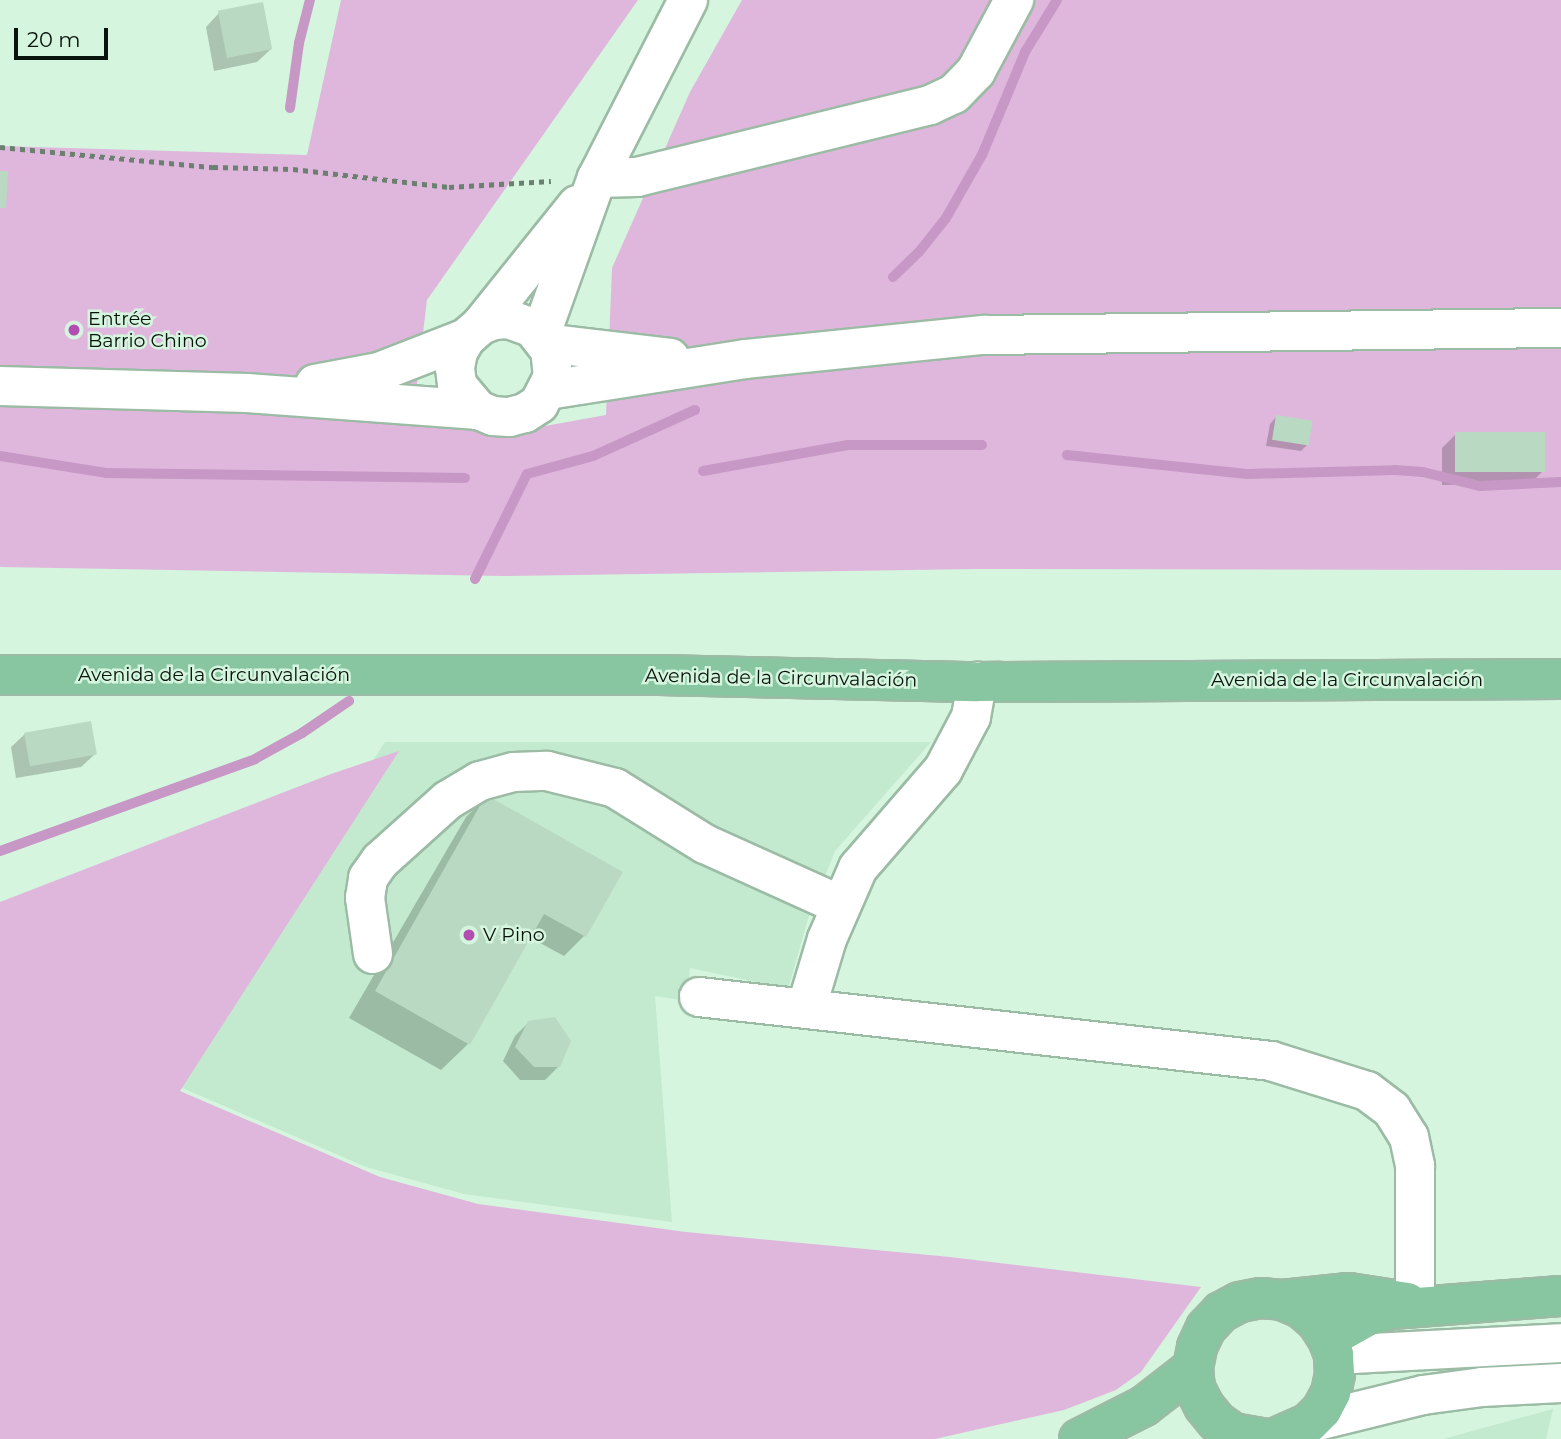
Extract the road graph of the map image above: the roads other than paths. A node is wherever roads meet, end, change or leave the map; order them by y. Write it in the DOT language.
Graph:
graph roads {
  1 [pos="688,0"];
  2 [pos="1014,0"];
  3 [pos="597,178"];
  4 [pos="1561,328"];
  5 [pos="473,331"];
  6 [pos="543,339"];
  7 [pos="737,360"];
  8 [pos="0,386"];
  9 [pos="548,390"];
  10 [pos="247,393"];
  11 [pos="478,410"];
  12 [pos="0,674"];
  13 [pos="1561,679"];
  14 [pos="977,682"];
  15 [pos="840,905"];
  16 [pos="373,954"];
  17 [pos="699,997"];
  18 [pos="806,1009"];
  19 [pos="1561,1296"];
  20 [pos="1283,1300"];
  21 [pos="1415,1304"];
  22 [pos="1561,1343"];
  23 [pos="1331,1347"];
  24 [pos="1193,1368"];
  25 [pos="1561,1383"];
  26 [pos="1309,1423"];
  27 [pos="1079,1439"];
  28 [pos="1245,1439"];
  29 [pos="1253,1439"];
  30 [pos="1267,1439"];
  31 [pos="1273,1439"];
  1 -- 3 [label="street"];
  2 -- 3 [label="street"];
  3 -- 5 [label="street"];
  3 -- 6 [label="street"];
  4 -- 7 [label="street"];
  5 -- 6 [label="street"];
  5 -- 10 [label="street"];
  5 -- 11 [label="street"];
  6 -- 7 [label="street"];
  6 -- 9 [label="street"];
  7 -- 9 [label="street"];
  8 -- 10 [label="street"];
  9 -- 11 [label="street"];
  10 -- 11 [label="street"];
  12 -- 14 [label="main road, Avenida de la Circunvalación"];
  13 -- 14 [label="main road, Avenida de la Circunvalación"];
  14 -- 15 [label="street"];
  15 -- 16 [label="street"];
  15 -- 18 [label="street"];
  17 -- 18 [label="street"];
  18 -- 21 [label="street"];
  19 -- 21 [label="main road"];
  20 -- 21 [label="main road"];
  20 -- 23 [label="main road"];
  20 -- 24 [label="main road"];
  21 -- 23 [label="main road"];
  22 -- 23 [label="street"];
  23 -- 26 [label="main road"];
  24 -- 27 [label="main road"];
  24 -- 29 [label="main road"];
  25 -- 26 [label="street"];
  26 -- 31 [label="main road"];
  28 -- 29 [label="main road"];
  29 -- 30 [label="main road"];
}
